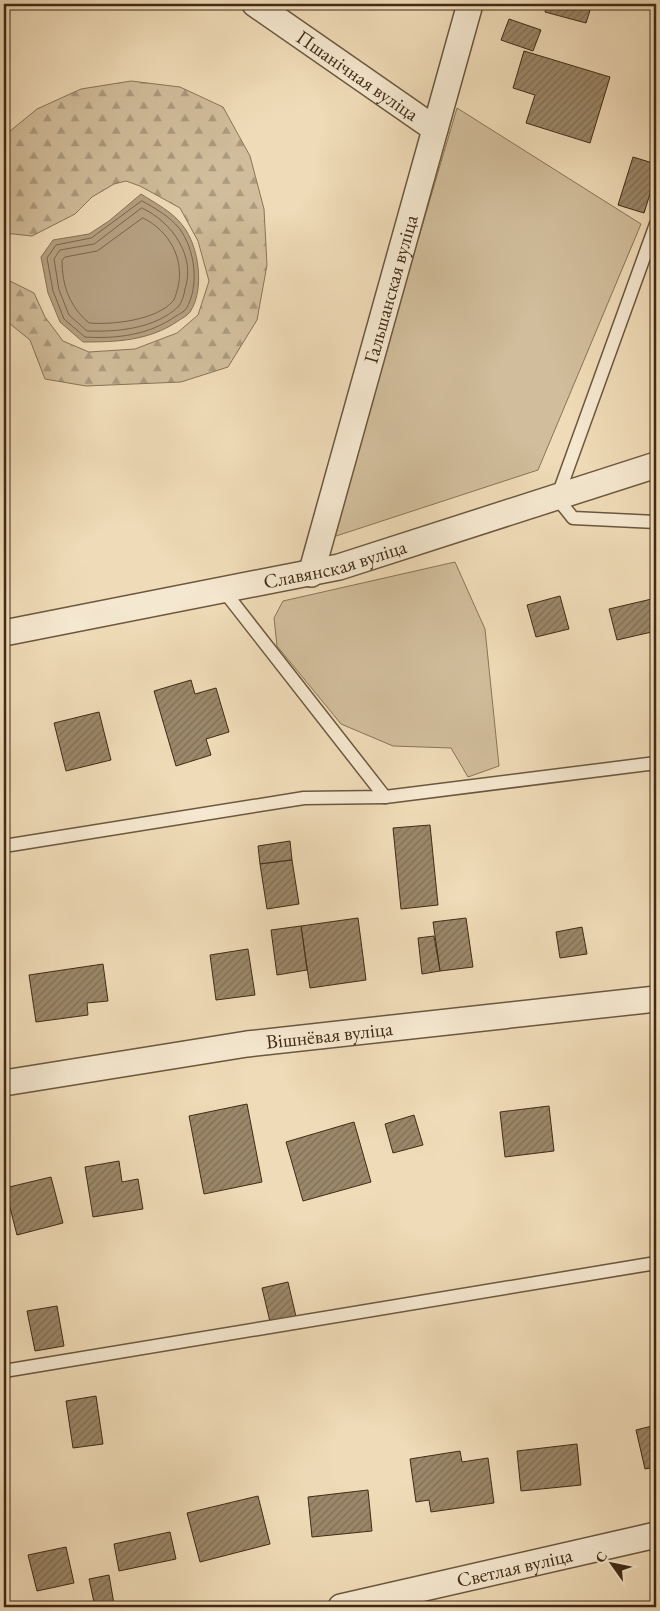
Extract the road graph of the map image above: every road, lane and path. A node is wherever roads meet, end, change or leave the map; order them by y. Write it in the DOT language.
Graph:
graph roads {
  1 [pos="255,4"];
  2 [pos="470,4"];
  3 [pos="435,129"];
  4 [pos="656,224"];
  5 [pos="656,465"];
  6 [pos="558,498"];
  7 [pos="656,522"];
  8 [pos="311,574"];
  9 [pos="224,591"];
  10 [pos="4,633"];
  11 [pos="656,763"];
  12 [pos="385,797"];
  13 [pos="4,846"];
  14 [pos="656,999"];
  15 [pos="4,1084"];
  16 [pos="656,1263"];
  17 [pos="4,1371"];
  18 [pos="656,1535"];
  19 [pos="341,1607"];
  1 -- 3 [label="street, Пшанічная вуліца"];
  2 -- 3 [label="street, Гальшанская вуліца"];
  3 -- 8 [label="street, Гальшанская вуліца"];
  4 -- 6 [label="lane"];
  5 -- 6 [label="street, Славянская вуліца"];
  6 -- 7 [label="lane"];
  6 -- 8 [label="street, Славянская вуліца"];
  8 -- 9 [label="street, Славянская вуліца"];
  9 -- 10 [label="street, Славянская вуліца"];
  9 -- 12 [label="lane"];
  11 -- 12 [label="lane"];
  12 -- 13 [label="lane"];
  14 -- 15 [label="street, Вішнёвая вуліца"];
  16 -- 17 [label="lane"];
  18 -- 19 [label="street, Светлая вуліца"];
}
